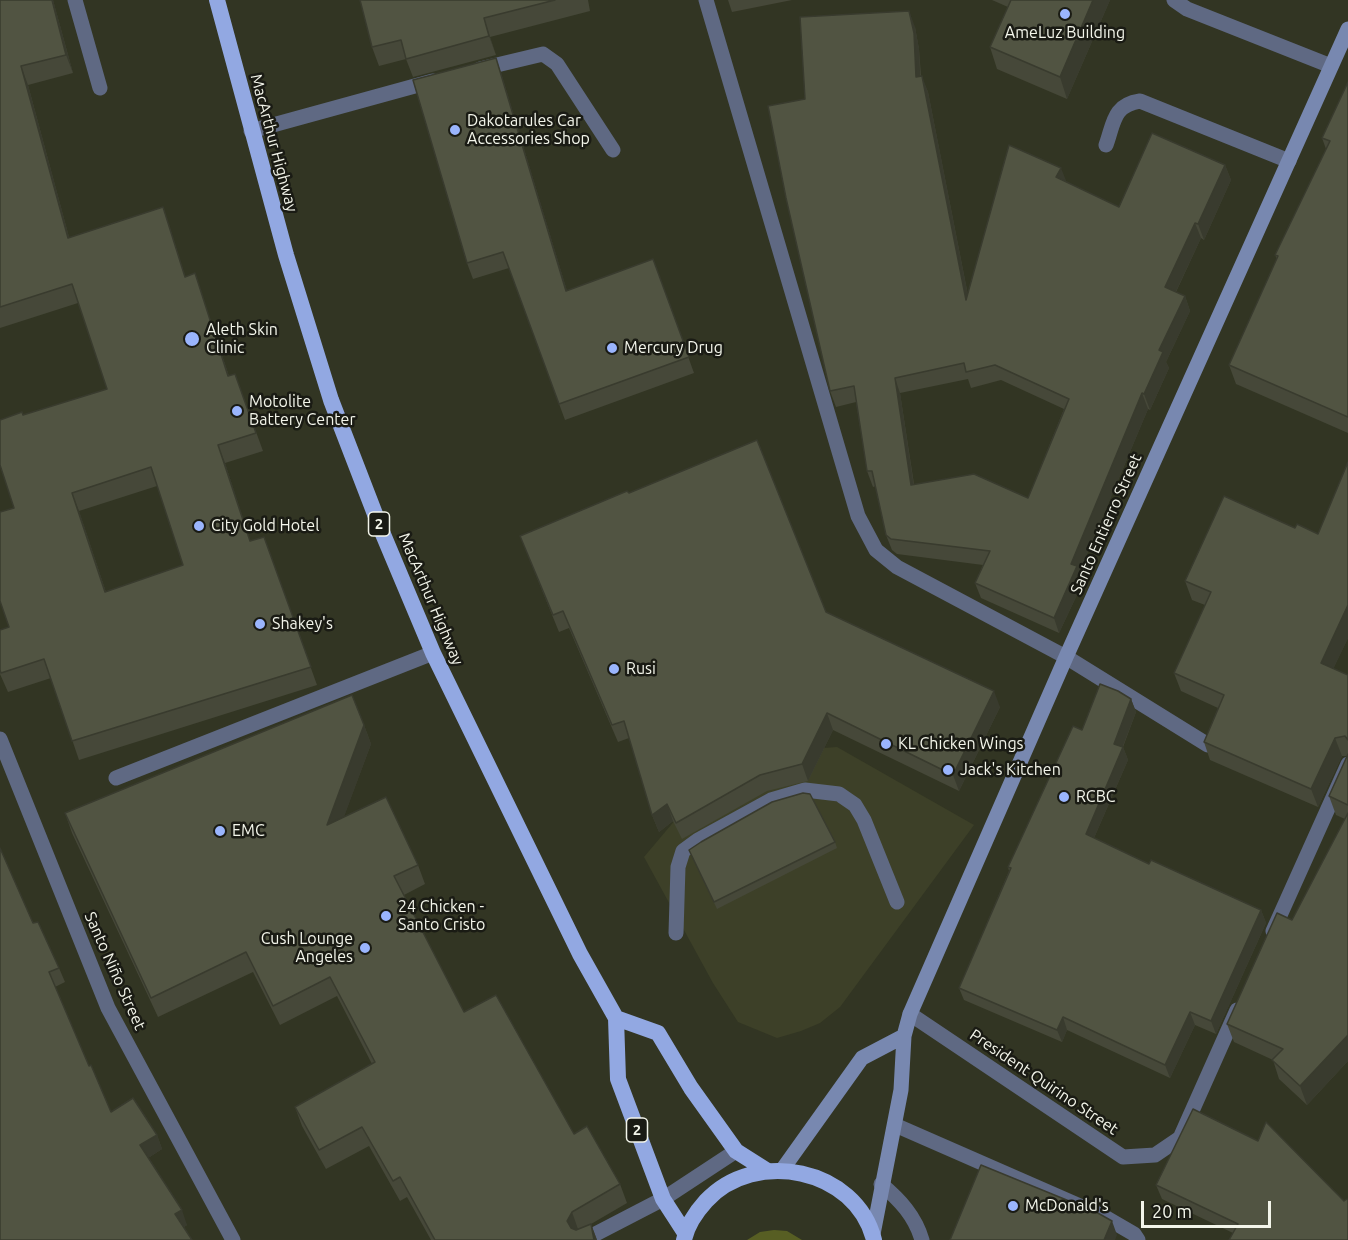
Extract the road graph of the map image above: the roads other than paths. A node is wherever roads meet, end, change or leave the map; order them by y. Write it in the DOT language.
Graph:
graph roads {
  1 [pos="75,0"];
  2 [pos="217,0"];
  3 [pos="706,0"];
  4 [pos="1174,0"];
  5 [pos="1348,29"];
  6 [pos="1331,66"];
  7 [pos="468,72"];
  8 [pos="445,78"];
  9 [pos="100,88"];
  10 [pos="251,131"];
  11 [pos="1106,146"];
  12 [pos="614,150"];
  13 [pos="1289,161"];
  14 [pos="433,653"];
  15 [pos="1066,657"];
  16 [pos="0,739"];
  17 [pos="1208,745"];
  18 [pos="1348,764"];
  19 [pos="116,778"];
  20 [pos="897,902"];
  21 [pos="676,933"];
  22 [pos="1266,945"];
  23 [pos="1242,999"];
  24 [pos="910,1014"];
  25 [pos="616,1018"];
  26 [pos="904,1036"];
  27 [pos="895,1125"];
  28 [pos="736,1152"];
  29 [pos="774,1170"];
  30 [pos="881,1184"];
  31 [pos="663,1199"];
  32 [pos="684,1237"];
  33 [pos="873,1237"];
  34 [pos="234,1240"];
  35 [pos="584,1240"];
  36 [pos="922,1240"];
  37 [pos="1138,1240"];
  1 -- 9 [label="street"];
  2 -- 10 [label="highway, MacArthur Highway / 2"];
  3 -- 15 [label="street"];
  4 -- 6 [label="street"];
  5 -- 6 [label="main road, Santo Entierro Street"];
  6 -- 13 [label="main road, Santo Entierro Street"];
  7 -- 12 [label="street"];
  8 -- 10 [label="street"];
  10 -- 14 [label="highway, MacArthur Highway / 2"];
  11 -- 13 [label="street"];
  13 -- 15 [label="main road, Santo Entierro Street"];
  14 -- 19 [label="street"];
  14 -- 25 [label="highway, MacArthur Highway / 2"];
  15 -- 17 [label="street"];
  15 -- 24 [label="main road, Santo Entierro Street"];
  16 -- 34 [label="street, Santo Niño Street"];
  18 -- 22 [label="street"];
  20 -- 21 [label="street"];
  23 -- 24 [label="street, President Quirino Street"];
  24 -- 26 [label="main road, Santo Entierro Street"];
  25 -- 28 [label="highway, 2"];
  25 -- 31 [label="highway, MacArthur Highway / 2"];
  26 -- 27 [label="main road, Santo Entierro Street"];
  26 -- 29 [label="main road"];
  27 -- 30 [label="main road, Santo Entierro Street"];
  27 -- 37 [label="street"];
  28 -- 29 [label="highway, 2"];
  28 -- 31 [label="street"];
  29 -- 32 [label="highway, 2"];
  29 -- 33 [label="highway, 2"];
  30 -- 33 [label="main road, Santo Entierro Street"];
  30 -- 36 [label="street"];
  31 -- 32 [label="highway, MacArthur Highway / 2"];
  31 -- 35 [label="street"];
}
